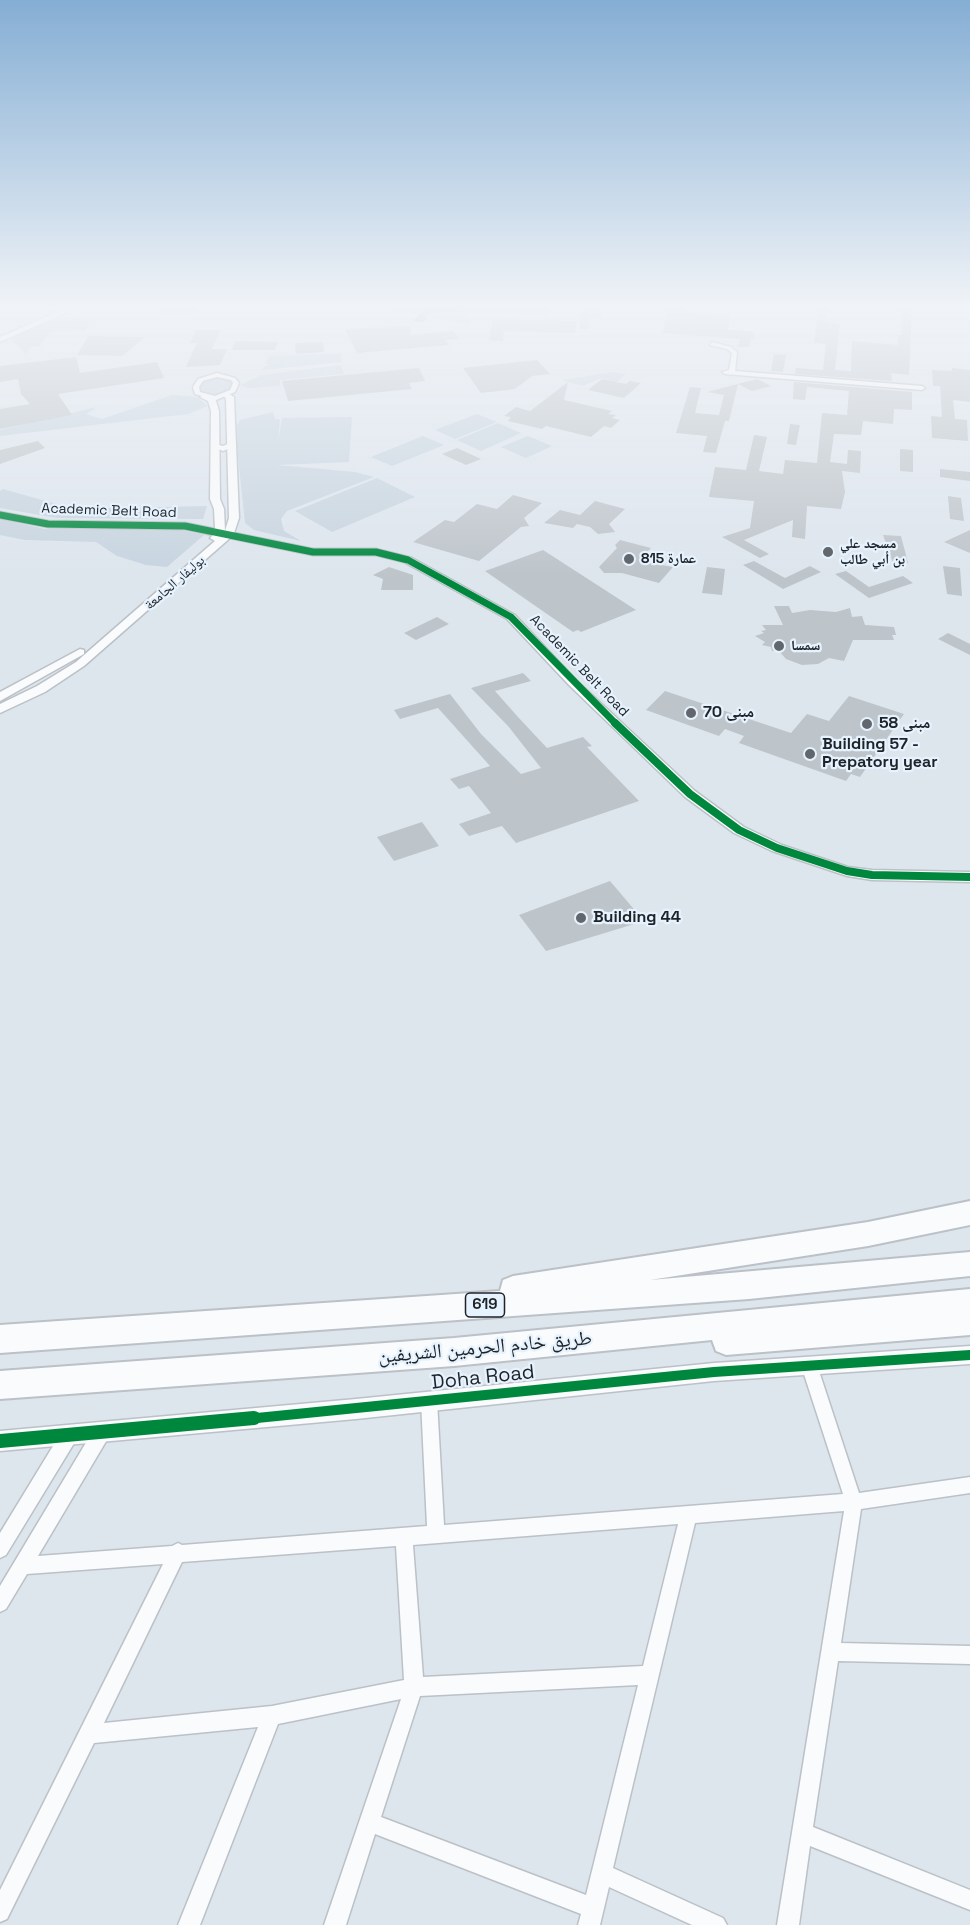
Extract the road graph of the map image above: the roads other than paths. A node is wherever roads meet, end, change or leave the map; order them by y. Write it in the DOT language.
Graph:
graph roads {
  1 [pos="224,396"];
  2 [pos="228,396"];
  3 [pos="204,397"];
  4 [pos="232,444"];
  5 [pos="215,446"];
  6 [pos="0,514"];
  7 [pos="225,531"];
  8 [pos="68,660"];
  9 [pos="80,664"];
  10 [pos="0,697"];
  11 [pos="0,709"];
  12 [pos="970,870"];
  13 [pos="970,877"];
  14 [pos="970,1213"];
  15 [pos="970,1264"];
  16 [pos="970,1302"];
  17 [pos="284,1320"];
  18 [pos="970,1322"];
  19 [pos="0,1340"];
  20 [pos="454,1352"];
  21 [pos="970,1355"];
  22 [pos="809,1365"];
  23 [pos="0,1385"];
  24 [pos="429,1401"];
  25 [pos="102,1432"];
  26 [pos="70,1434"];
  27 [pos="0,1441"];
  28 [pos="970,1485"];
  29 [pos="854,1502"];
  30 [pos="689,1514"];
  31 [pos="436,1533"];
  32 [pos="404,1536"];
  33 [pos="0,1549"];
  34 [pos="178,1552"];
  35 [pos="22,1566"];
  36 [pos="0,1603"];
  37 [pos="831,1652"];
  38 [pos="970,1655"];
  39 [pos="649,1675"];
  40 [pos="414,1687"];
  41 [pos="272,1716"];
  42 [pos="88,1734"];
  43 [pos="369,1822"];
  44 [pos="802,1833"];
  45 [pos="601,1873"];
  46 [pos="970,1900"];
  47 [pos="0,1912"];
  48 [pos="591,1917"];
  49 [pos="189,1925"];
  50 [pos="335,1925"];
  51 [pos="716,1925"];
  52 [pos="788,1925"];
  1 -- 3 [label="street"];
  2 -- 4 [label="street"];
  3 -- 5 [label="street"];
  4 -- 5 [label="street"];
  4 -- 7 [label="street"];
  5 -- 7 [label="street"];
  6 -- 7 [label="street, Academic Belt Road"];
  7 -- 8 [label="street, بوليفار الجامعة"];
  7 -- 9 [label="street, بوليفار الجامعة"];
  7 -- 12 [label="street, Academic Belt Road"];
  7 -- 13 [label="street, Academic Belt Road"];
  8 -- 9 [label="street"];
  8 -- 10 [label="street, بوليفار الجامعة"];
  9 -- 11 [label="street, بوليفار الجامعة"];
  14 -- 17 [label="highway"];
  15 -- 17 [label="highway, 619"];
  16 -- 20 [label="highway, طريق خادم الحرمين الشريفين"];
  17 -- 19 [label="highway, 619"];
  18 -- 20 [label="highway"];
  20 -- 23 [label="highway, طريق خادم الحرمين الشريفين"];
  21 -- 22 [label="street, Doha Road"];
  22 -- 24 [label="street, Doha Road"];
  22 -- 29 [label="street"];
  24 -- 25 [label="street, Doha Road"];
  24 -- 31 [label="street"];
  25 -- 26 [label="street, Doha Road"];
  25 -- 35 [label="street"];
  26 -- 27 [label="street, Doha Road"];
  26 -- 33 [label="street"];
  28 -- 29 [label="street"];
  29 -- 30 [label="street"];
  29 -- 37 [label="street"];
  30 -- 31 [label="street"];
  30 -- 39 [label="street"];
  31 -- 32 [label="street"];
  32 -- 34 [label="street"];
  32 -- 40 [label="street"];
  34 -- 35 [label="street"];
  34 -- 42 [label="street"];
  35 -- 36 [label="street"];
  37 -- 38 [label="street"];
  37 -- 44 [label="street"];
  39 -- 40 [label="street"];
  39 -- 45 [label="street"];
  40 -- 41 [label="street"];
  40 -- 43 [label="street"];
  41 -- 42 [label="street"];
  41 -- 49 [label="street"];
  42 -- 47 [label="street"];
  43 -- 48 [label="street"];
  43 -- 50 [label="street"];
  44 -- 46 [label="street"];
  44 -- 52 [label="street"];
  45 -- 48 [label="street"];
  45 -- 51 [label="street"];
}
